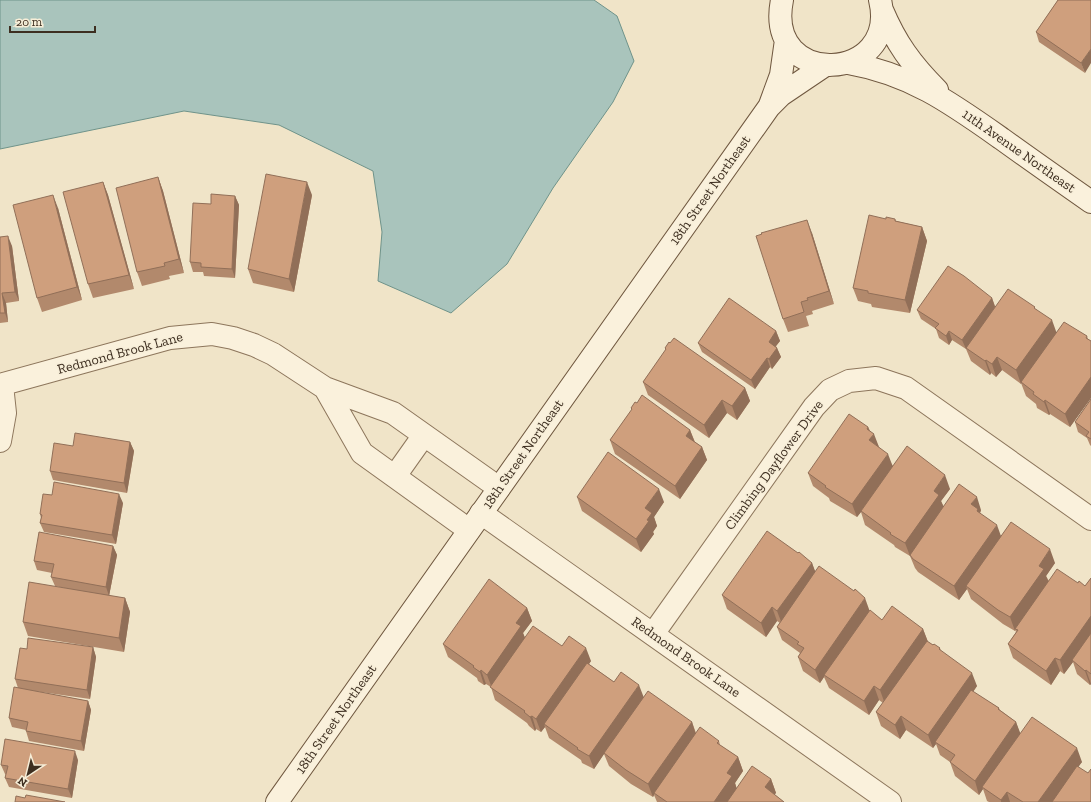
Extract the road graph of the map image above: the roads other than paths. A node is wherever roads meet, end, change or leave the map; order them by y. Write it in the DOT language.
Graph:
graph roads {
  1 [pos="777,4"];
  2 [pos="881,5"];
  3 [pos="786,40"];
  4 [pos="848,64"];
  5 [pos="824,66"];
  6 [pos="947,101"];
  7 [pos="769,107"];
  8 [pos="1091,202"];
  9 [pos="1,385"];
  10 [pos="325,388"];
  11 [pos="424,435"];
  12 [pos="0,442"];
  13 [pos="395,476"];
  14 [pos="499,488"];
  15 [pos="1091,519"];
  16 [pos="475,522"];
  17 [pos="653,634"];
  18 [pos="277,802"];
  19 [pos="890,802"];
  1 -- 3 [label="street"];
  2 -- 4 [label="street"];
  2 -- 6 [label="street, 11th Avenue Northeast"];
  3 -- 5 [label="street"];
  3 -- 7 [label="street, 18th Street Northeast"];
  4 -- 5 [label="street"];
  4 -- 6 [label="street, 11th Avenue Northeast"];
  5 -- 7 [label="street, 18th Street Northeast"];
  6 -- 8 [label="street, 11th Avenue Northeast"];
  7 -- 14 [label="street, 18th Street Northeast"];
  9 -- 10 [label="street, Redmond Brook Lane"];
  9 -- 12 [label="street"];
  10 -- 11 [label="street, Redmond Brook Lane"];
  10 -- 13 [label="street, Redmond Brook Lane"];
  11 -- 13 [label="street"];
  11 -- 14 [label="street, Redmond Brook Lane"];
  13 -- 16 [label="street, Redmond Brook Lane"];
  14 -- 16 [label="street, 18th Street Northeast"];
  15 -- 17 [label="street, Climbing Dayflower Drive"];
  16 -- 17 [label="street, Redmond Brook Lane"];
  16 -- 18 [label="street, 18th Street Northeast"];
  17 -- 19 [label="street, Redmond Brook Lane"];
}
